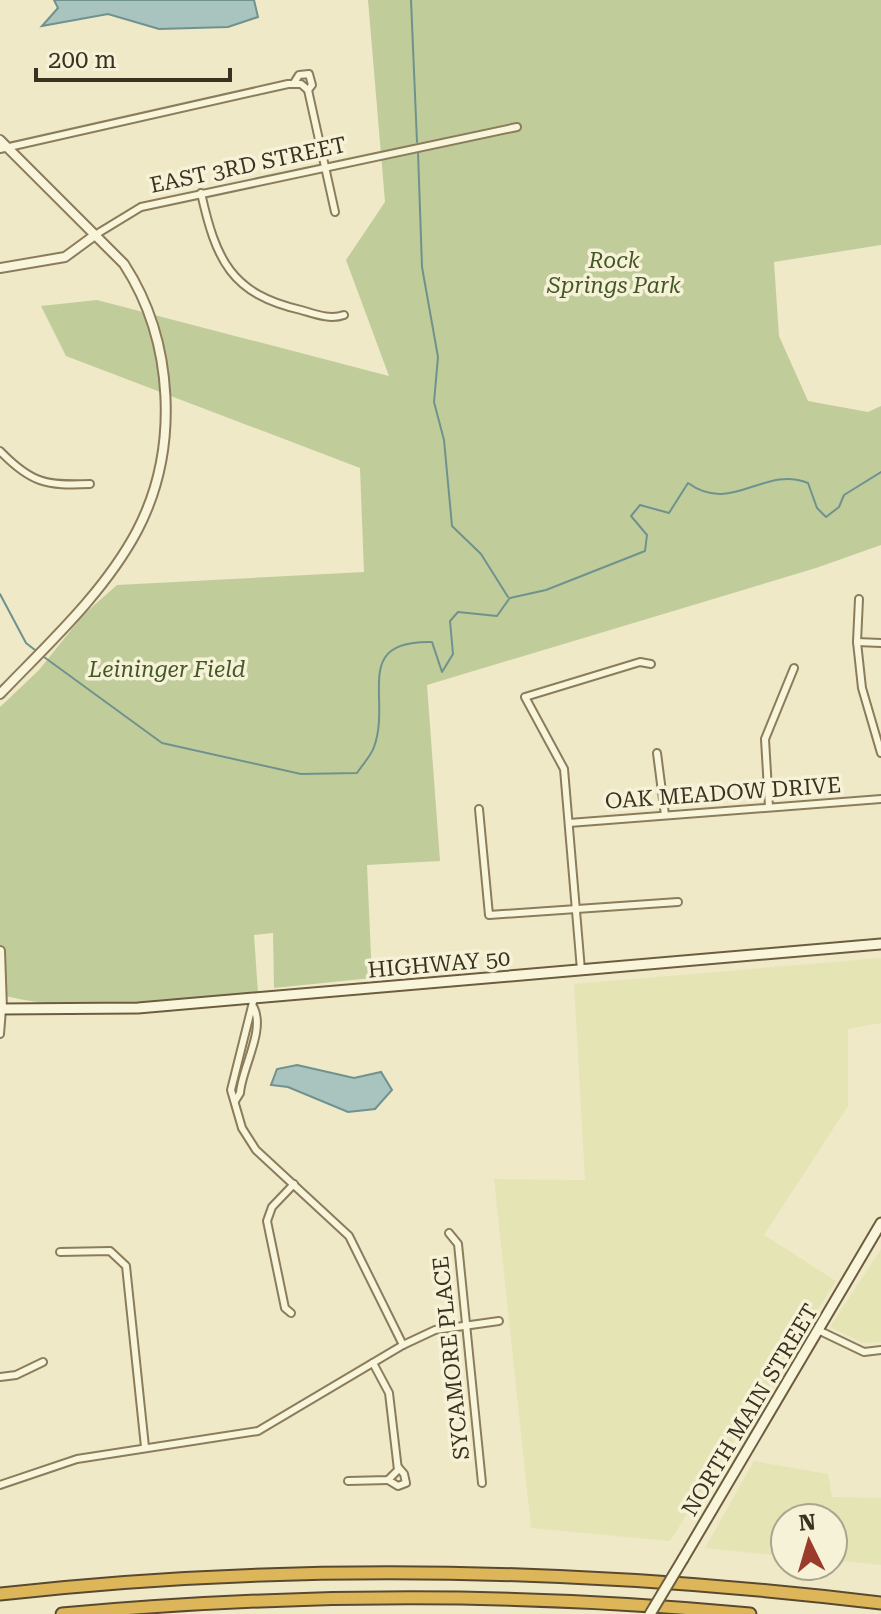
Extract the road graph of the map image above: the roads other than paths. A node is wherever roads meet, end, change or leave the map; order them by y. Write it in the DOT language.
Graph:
graph roads {
  1 [pos="294,83"];
  2 [pos="308,90"];
  3 [pos="517,127"];
  4 [pos="1,145"];
  5 [pos="326,166"];
  6 [pos="201,193"];
  7 [pos="335,212"];
  8 [pos="95,235"];
  9 [pos="0,268"];
  10 [pos="344,315"];
  11 [pos="0,451"];
  12 [pos="90,484"];
  13 [pos="859,599"];
  14 [pos="857,642"];
  15 [pos="881,643"];
  16 [pos="651,664"];
  17 [pos="794,668"];
  18 [pos="0,694"];
  19 [pos="657,753"];
  20 [pos="881,753"];
  21 [pos="881,799"];
  22 [pos="769,807"];
  23 [pos="479,809"];
  24 [pos="665,815"];
  25 [pos="569,823"];
  26 [pos="678,902"];
  27 [pos="575,909"];
  28 [pos="881,944"];
  29 [pos="0,951"];
  30 [pos="581,970"];
  31 [pos="254,1003"];
  32 [pos="1,1009"];
  33 [pos="0,1034"];
  34 [pos="294,1184"];
  35 [pos="881,1223"];
  36 [pos="449,1233"];
  37 [pos="60,1252"];
  38 [pos="291,1313"];
  39 [pos="499,1321"];
  40 [pos="467,1325"];
  41 [pos="818,1330"];
  42 [pos="403,1345"];
  43 [pos="881,1350"];
  44 [pos="43,1362"];
  45 [pos="373,1363"];
  46 [pos="0,1377"];
  47 [pos="145,1447"];
  48 [pos="398,1467"];
  49 [pos="388,1480"];
  50 [pos="348,1481"];
  51 [pos="482,1483"];
  52 [pos="0,1485"];
  53 [pos="0,1594"];
  54 [pos="881,1603"];
  55 [pos="108,1610"];
  56 [pos="62,1614"];
  57 [pos="90,1614"];
  58 [pos="650,1614"];
  59 [pos="750,1614"];
  1 -- 2 [label="street"];
  1 -- 2 [label="street"];
  1 -- 4 [label="street"];
  2 -- 5 [label="street"];
  3 -- 5 [label="street, EAST 3RD STREET"];
  4 -- 8 [label="street"];
  5 -- 6 [label="street, EAST 3RD STREET"];
  5 -- 7 [label="street"];
  6 -- 8 [label="street, EAST 3RD STREET"];
  6 -- 10 [label="street"];
  8 -- 9 [label="street, EAST 3RD STREET"];
  8 -- 18 [label="street"];
  11 -- 12 [label="street"];
  13 -- 14 [label="street"];
  14 -- 15 [label="street"];
  14 -- 20 [label="street"];
  16 -- 25 [label="street"];
  17 -- 22 [label="street"];
  19 -- 24 [label="street"];
  21 -- 22 [label="street, OAK MEADOW DRIVE"];
  22 -- 24 [label="street, OAK MEADOW DRIVE"];
  23 -- 27 [label="street"];
  24 -- 25 [label="street, OAK MEADOW DRIVE"];
  25 -- 27 [label="street"];
  26 -- 27 [label="street"];
  27 -- 30 [label="street"];
  28 -- 30 [label="main road, HIGHWAY 50"];
  29 -- 32 [label="street"];
  30 -- 31 [label="main road, HIGHWAY 50"];
  31 -- 32 [label="main road, HIGHWAY 50"];
  31 -- 34 [label="street"];
  32 -- 33 [label="street"];
  34 -- 38 [label="street"];
  34 -- 42 [label="street"];
  35 -- 41 [label="main road, NORTH MAIN STREET"];
  36 -- 40 [label="street, SYCAMORE PLACE"];
  37 -- 47 [label="street"];
  39 -- 40 [label="street"];
  40 -- 42 [label="street"];
  40 -- 51 [label="street, SYCAMORE PLACE"];
  41 -- 43 [label="street"];
  41 -- 58 [label="main road, NORTH MAIN STREET, bridge"];
  42 -- 45 [label="street"];
  44 -- 46 [label="street"];
  45 -- 47 [label="street"];
  45 -- 48 [label="street"];
  47 -- 52 [label="street"];
  48 -- 49 [label="street"];
  48 -- 49 [label="street"];
  49 -- 50 [label="street"];
  53 -- 54 [label="highway"];
  55 -- 56 [label="highway"];
  55 -- 57 [label="highway"];
  55 -- 59 [label="highway"];
}
